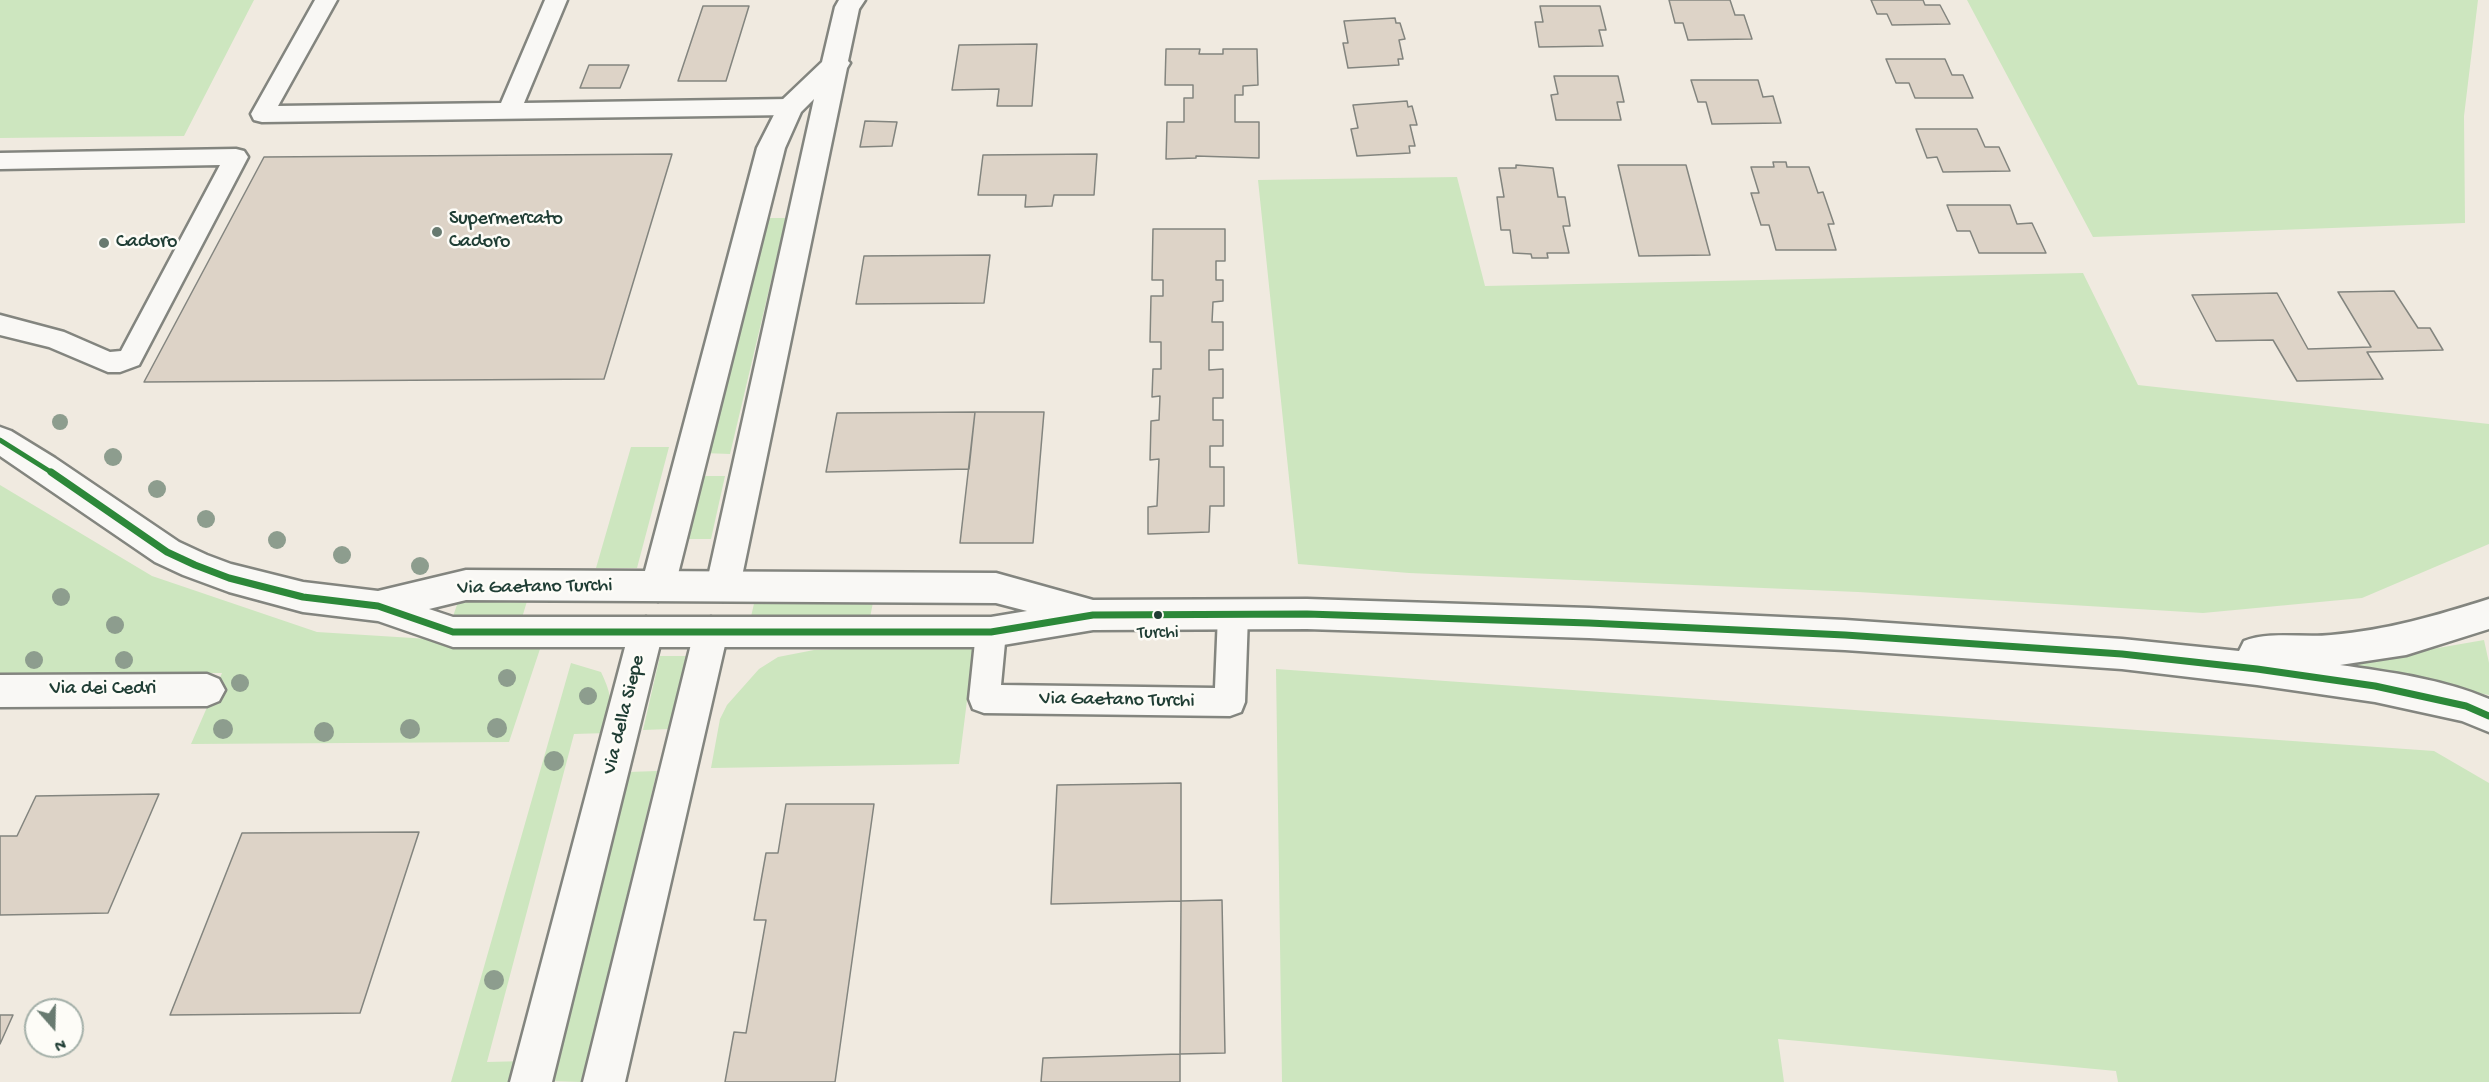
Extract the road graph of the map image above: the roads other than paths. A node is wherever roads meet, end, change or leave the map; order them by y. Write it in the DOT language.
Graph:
graph roads {
  1 [pos="326,0"];
  2 [pos="556,0"];
  3 [pos="853,0"];
  4 [pos="837,63"];
  5 [pos="790,107"];
  6 [pos="509,111"];
  7 [pos="819,147"];
  8 [pos="771,148"];
  9 [pos="0,161"];
  10 [pos="755,209"];
  11 [pos="806,209"];
  12 [pos="0,325"];
  13 [pos="0,440"];
  14 [pos="658,586"];
  15 [pos="723,586"];
  16 [pos="996,588"];
  17 [pos="378,606"];
  18 [pos="2489,614"];
  19 [pos="1093,615"];
  20 [pos="1233,615"];
  21 [pos="646,632"];
  22 [pos="711,632"];
  23 [pos="991,632"];
  24 [pos="2122,654"];
  25 [pos="207,690"];
  26 [pos="0,691"];
  27 [pos="2489,716"];
  28 [pos="531,1082"];
  29 [pos="604,1082"];
  1 -- 6 [label="lane"];
  2 -- 6 [label="lane"];
  3 -- 4 [label="street"];
  4 -- 5 [label="street, Via della Siepe"];
  4 -- 7 [label="street"];
  5 -- 6 [label="lane"];
  5 -- 8 [label="street, Via della Siepe"];
  7 -- 8 [label="street"];
  7 -- 11 [label="street"];
  8 -- 10 [label="street, Via della Siepe"];
  9 -- 12 [label="lane"];
  10 -- 11 [label="street"];
  10 -- 14 [label="street, Via della Siepe"];
  11 -- 15 [label="street"];
  13 -- 17 [label="street"];
  14 -- 15 [label="street, Via Gaetano Turchi"];
  14 -- 17 [label="street, Via Gaetano Turchi"];
  14 -- 21 [label="street, Via della Siepe"];
  15 -- 16 [label="street, Via Gaetano Turchi"];
  15 -- 22 [label="street"];
  16 -- 19 [label="street, Via Gaetano Turchi"];
  16 -- 23 [label="street"];
  17 -- 21 [label="street, Via Gaetano Turchi"];
  18 -- 24 [label="street, Via Gaetano Turchi"];
  19 -- 20 [label="street, Via Gaetano Turchi"];
  19 -- 23 [label="street, Via Gaetano Turchi"];
  20 -- 23 [label="lane, Via Gaetano Turchi"];
  20 -- 24 [label="street, Via Gaetano Turchi"];
  21 -- 22 [label="street, Via Gaetano Turchi"];
  21 -- 28 [label="street, Via della Siepe"];
  22 -- 23 [label="street, Via Gaetano Turchi"];
  22 -- 29 [label="street"];
  24 -- 27 [label="street, Via Gaetano Turchi"];
  25 -- 26 [label="street, Via dei Cedri"];
}
